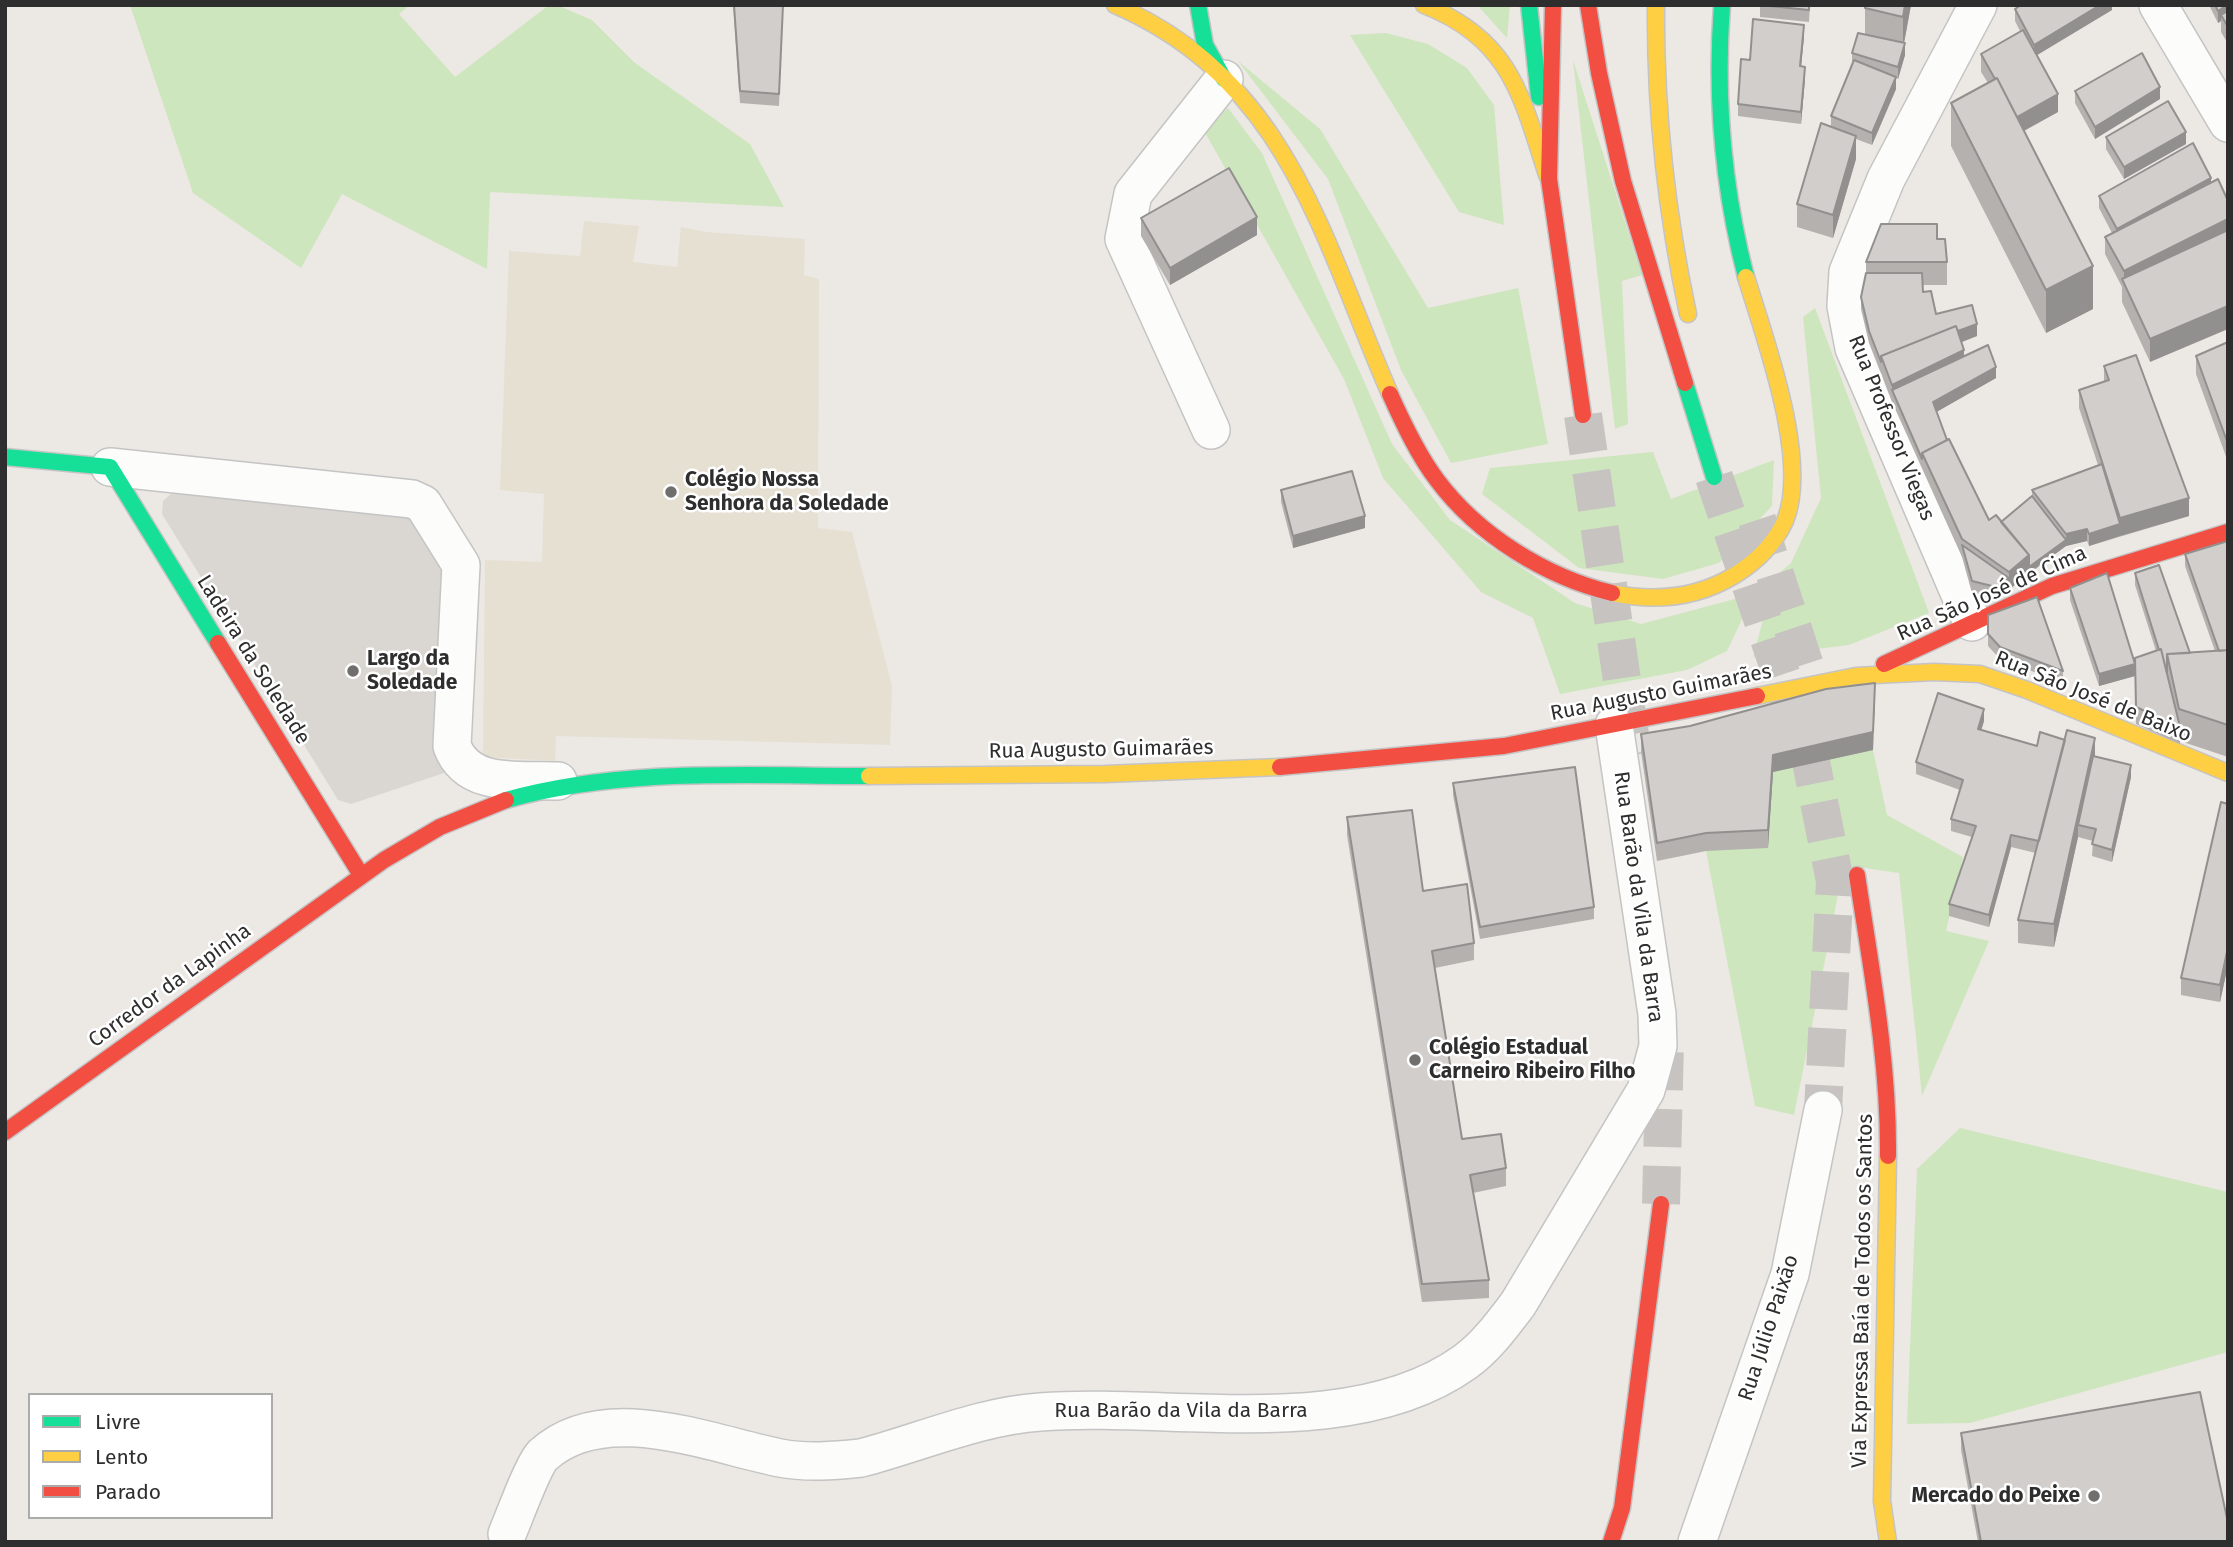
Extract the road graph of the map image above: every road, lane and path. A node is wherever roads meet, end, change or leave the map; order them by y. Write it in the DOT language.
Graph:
graph roads {
  1 [pos="1115,5"];
  2 [pos="1198,5"];
  3 [pos="1424,5"];
  4 [pos="1529,5"];
  5 [pos="1553,5"];
  6 [pos="1588,5"];
  7 [pos="1656,5"];
  8 [pos="1722,5"];
  9 [pos="1979,5"];
  10 [pos="2158,5"];
  11 [pos="1612,48"];
  12 [pos="1224,79"];
  13 [pos="2228,123"];
  14 [pos="1615,138"];
  15 [pos="1549,179"];
  16 [pos="1694,333"];
  17 [pos="1583,415"];
  18 [pos="1211,430"];
  19 [pos="10,453"];
  20 [pos="110,467"];
  21 [pos="1714,477"];
  22 [pos="2228,532"];
  23 [pos="1972,640"];
  24 [pos="1980,674"];
  25 [pos="1856,676"];
  26 [pos="1614,724"];
  27 [pos="2228,773"];
  28 [pos="579,783"];
  29 [pos="1857,874"];
  30 [pos="361,875"];
  31 [pos="1822,1110"];
  32 [pos="5,1132"];
  33 [pos="1661,1204"];
  34 [pos="507,1534"];
  35 [pos="1611,1542"];
  36 [pos="1697,1542"];
  37 [pos="1888,1542"];
  1 -- 12 [label="main road"];
  2 -- 12 [label="main road"];
  3 -- 15 [label="main road"];
  4 -- 15 [label="main road"];
  5 -- 15 [label="main road"];
  6 -- 14 [label="main road"];
  7 -- 16 [label="main road"];
  8 -- 12 [label="main road"];
  9 -- 23 [label="street, Rua Professor Viegas"];
  10 -- 13 [label="street"];
  11 -- 14 [label="main road"];
  12 -- 18 [label="street"];
  14 -- 21 [label="main road"];
  15 -- 17 [label="main road"];
  19 -- 20 [label="main road"];
  20 -- 28 [label="street"];
  20 -- 30 [label="main road, Ladeira da Soledade"];
  22 -- 23 [label="main road, Rua São José de Cima"];
  23 -- 24 [label="main road"];
  23 -- 25 [label="main road, Rua São José de Cima"];
  24 -- 25 [label="main road, Rua São José de Baixo"];
  24 -- 27 [label="main road, Rua São José de Baixo"];
  25 -- 26 [label="main road, Rua Augusto Guimarães"];
  26 -- 28 [label="main road, Rua Augusto Guimarães"];
  26 -- 34 [label="street, Rua Barão da Vila da Barra"];
  28 -- 30 [label="main road, Rua Augusto Guimarães"];
  29 -- 37 [label="main road, Via Expressa Baía de Todos os Santos"];
  30 -- 32 [label="main road, Corredor da Lapinha"];
  31 -- 36 [label="street, Rua Júlio Paixão"];
  33 -- 35 [label="main road"];
}
